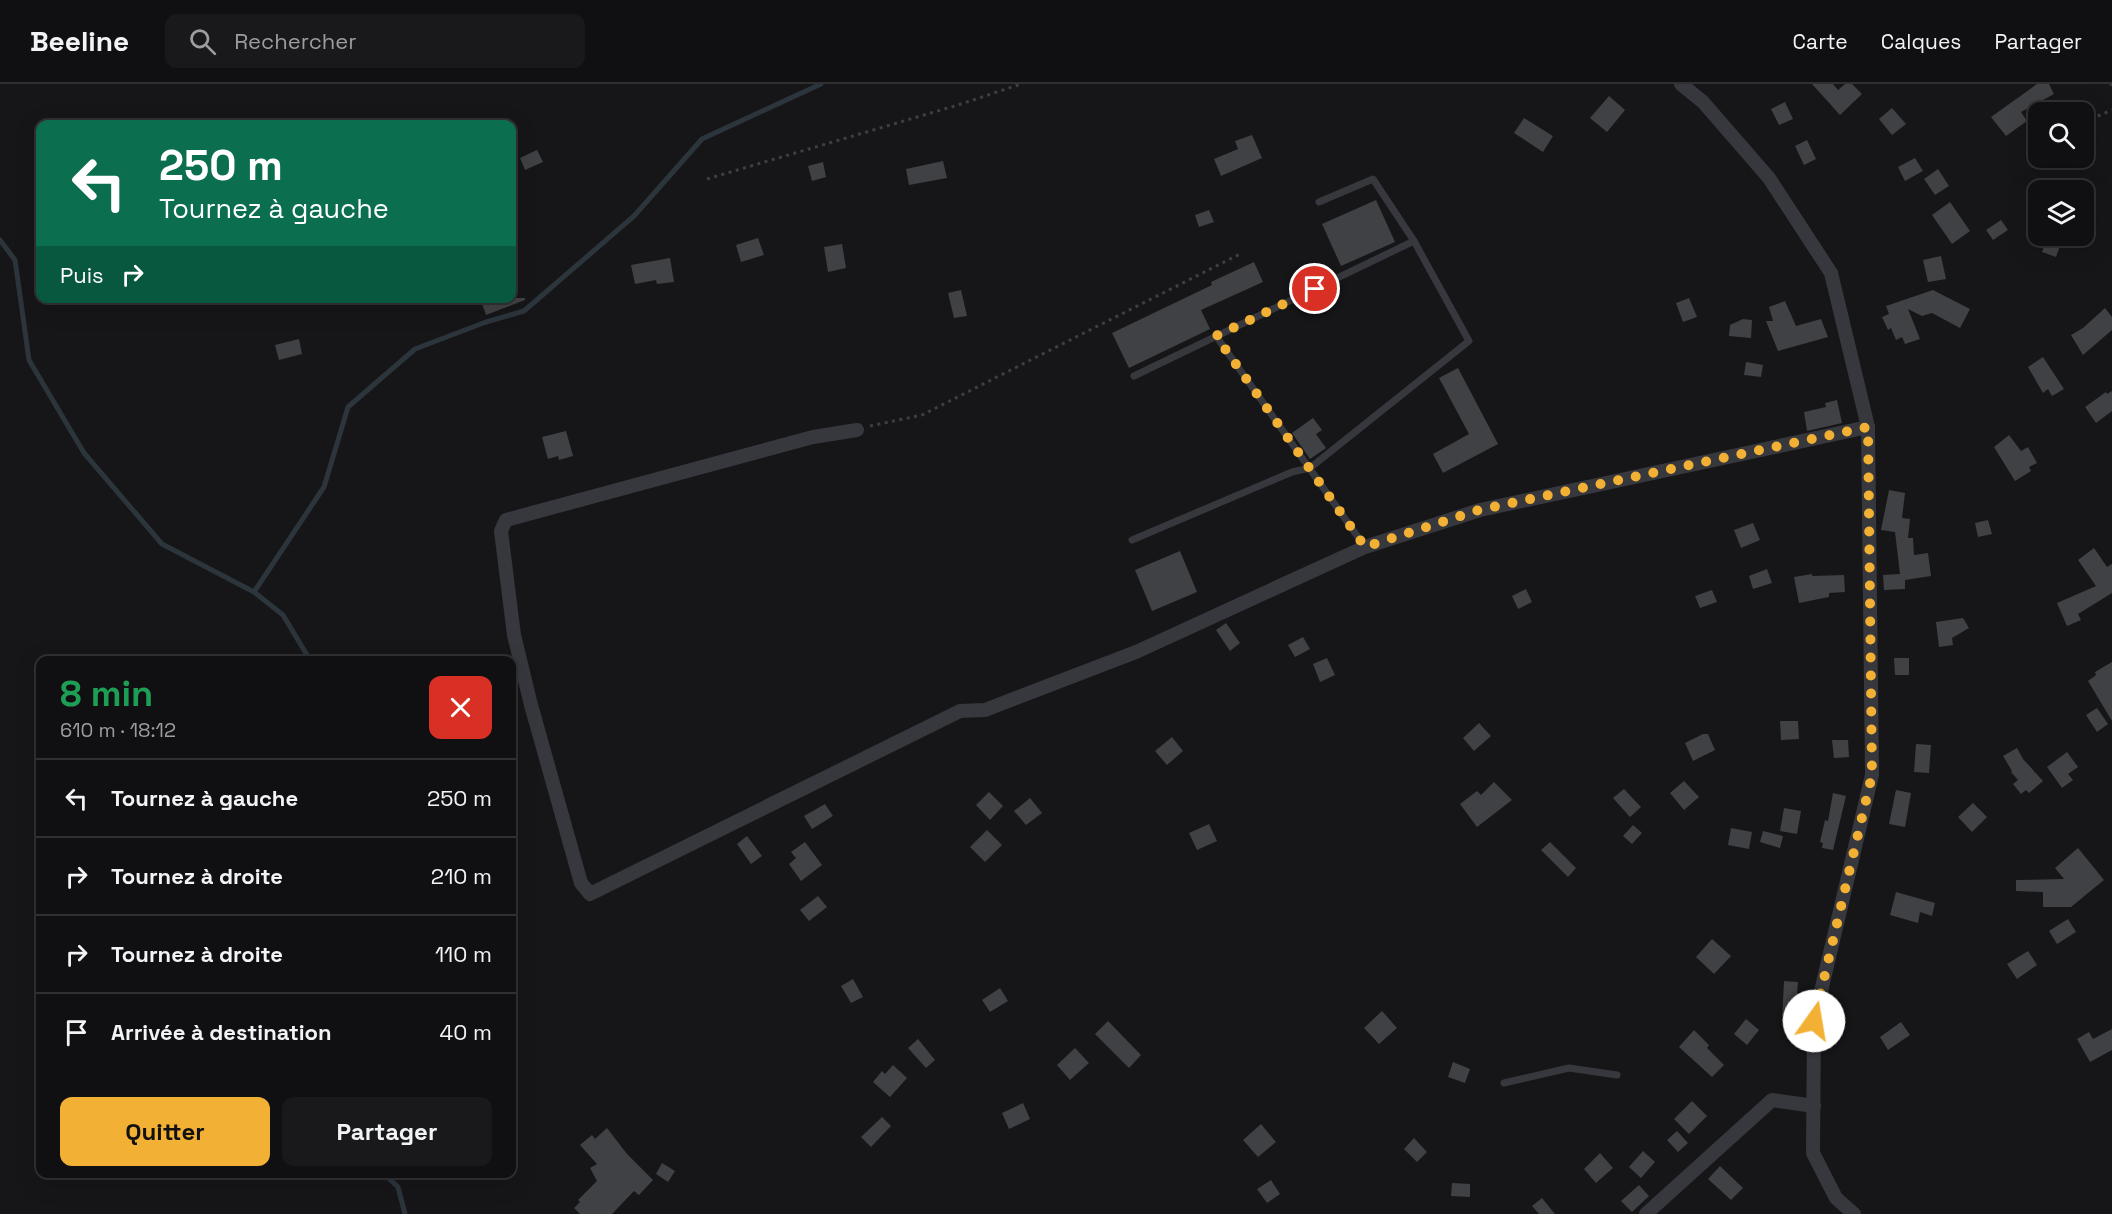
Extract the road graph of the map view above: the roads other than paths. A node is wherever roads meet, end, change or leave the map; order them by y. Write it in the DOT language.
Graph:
graph roads {
  1 [pos="1681,84"];
  2 [pos="1319,202"];
  3 [pos="1414,241"];
  4 [pos="1216,336"];
  5 [pos="1134,376"];
  6 [pos="1868,427"];
  7 [pos="857,430"];
  8 [pos="1310,468"];
  9 [pos="1132,540"];
  10 [pos="1365,547"];
  11 [pos="1617,1075"];
  12 [pos="1504,1083"];
  13 [pos="1814,1106"];
  14 [pos="1646,1214"];
  15 [pos="1854,1214"];
  1 -- 6 [label="street"];
  2 -- 3 [label="lane"];
  3 -- 4 [label="lane"];
  3 -- 8 [label="lane"];
  4 -- 5 [label="lane"];
  4 -- 8 [label="lane"];
  6 -- 10 [label="street"];
  6 -- 13 [label="street"];
  7 -- 10 [label="street"];
  8 -- 9 [label="lane"];
  8 -- 10 [label="lane"];
  11 -- 12 [label="lane"];
  13 -- 14 [label="street"];
  13 -- 15 [label="street"];
}
